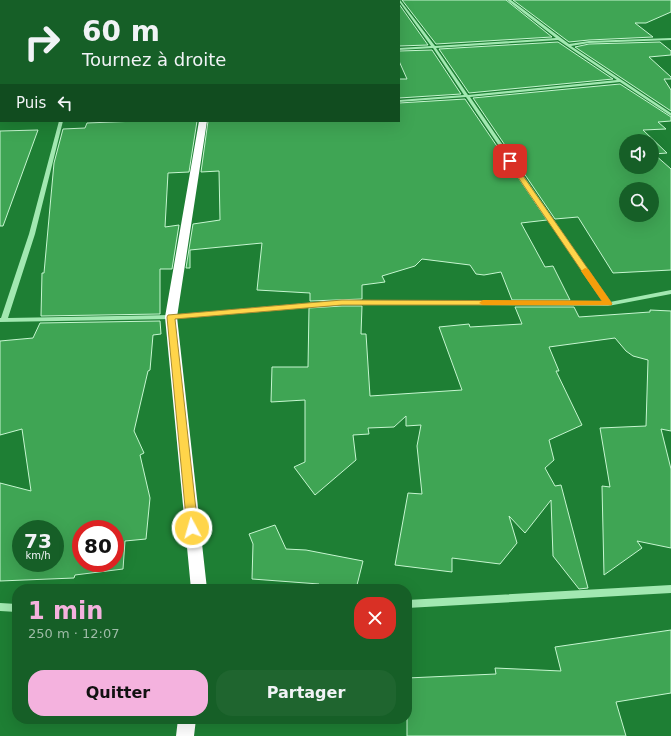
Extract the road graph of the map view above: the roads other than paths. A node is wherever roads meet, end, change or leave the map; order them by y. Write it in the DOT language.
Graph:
graph roads {
  1 [pos="510,0"];
  2 [pos="400,2"];
  3 [pos="559,39"];
  4 [pos="671,39"];
  5 [pos="570,45"];
  6 [pos="434,47"];
  7 [pos="400,49"];
  8 [pos="619,81"];
  9 [pos="466,96"];
  10 [pos="400,101"];
  11 [pos="671,115"];
  12 [pos="61,122"];
  13 [pos="203,122"];
  14 [pos="671,292"];
  15 [pos="608,304"];
  16 [pos="171,317"];
  17 [pos="2,320"];
  18 [pos="198,584"];
  19 [pos="671,589"];
  20 [pos="412,604"];
  21 [pos="0,607"];
  22 [pos="12,608"];
  23 [pos="186,724"];
  24 [pos="185,736"];
  1 -- 3 [label="street"];
  2 -- 6 [label="street"];
  3 -- 5 [label="street"];
  3 -- 6 [label="street"];
  4 -- 5 [label="street"];
  5 -- 8 [label="street"];
  6 -- 7 [label="street"];
  6 -- 9 [label="street"];
  8 -- 9 [label="street"];
  8 -- 11 [label="street"];
  9 -- 10 [label="street"];
  9 -- 15 [label="street"];
  12 -- 17 [label="street"];
  13 -- 16 [label="highway"];
  14 -- 15 [label="street"];
  15 -- 16 [label="street"];
  16 -- 17 [label="street"];
  16 -- 18 [label="highway"];
  19 -- 20 [label="street"];
  21 -- 22 [label="street"];
  23 -- 24 [label="highway"];
}
